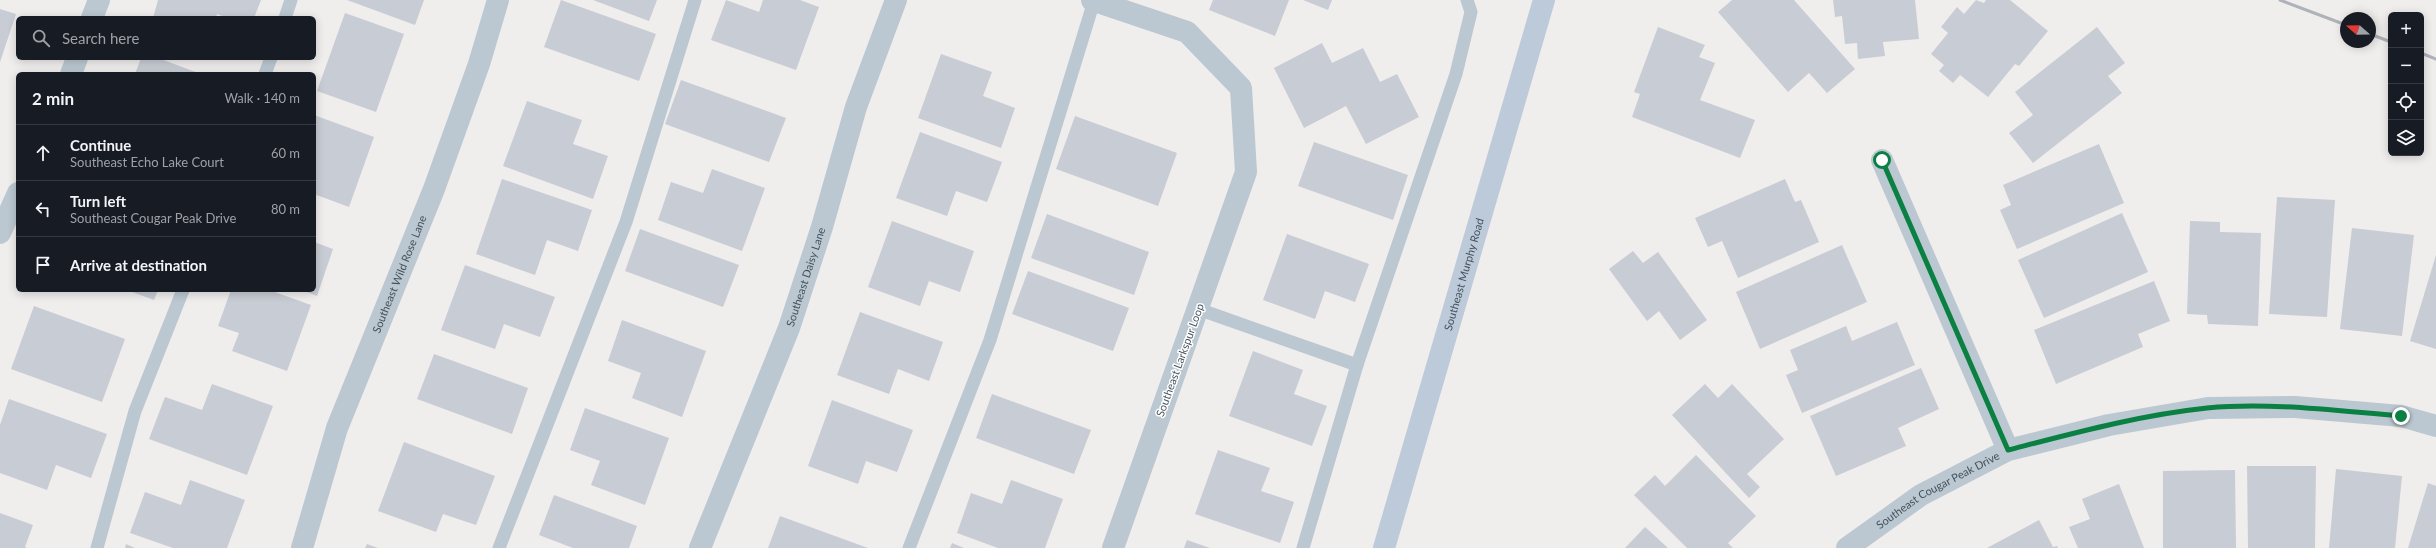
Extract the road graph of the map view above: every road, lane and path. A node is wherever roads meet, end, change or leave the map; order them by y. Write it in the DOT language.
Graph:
graph roads {
  1 [pos="99,0"];
  2 [pos="291,0"];
  3 [pos="498,0"];
  4 [pos="695,0"];
  5 [pos="896,0"];
  6 [pos="1093,0"];
  7 [pos="1467,0"];
  8 [pos="1544,0"];
  9 [pos="93,16"];
  10 [pos="286,16"];
  11 [pos="76,60"];
  12 [pos="270,60"];
  13 [pos="72,72"];
  14 [pos="266,72"];
  15 [pos="1882,160"];
  16 [pos="16,197"];
  17 [pos="0,233"];
  18 [pos="182,292"];
  19 [pos="1198,309"];
  20 [pos="1357,365"];
  21 [pos="2436,426"];
  22 [pos="2008,450"];
  23 [pos="96,548"];
  24 [pos="302,548"];
  25 [pos="499,548"];
  26 [pos="700,548"];
  27 [pos="909,548"];
  28 [pos="1113,548"];
  29 [pos="1303,548"];
  30 [pos="1384,548"];
  31 [pos="1847,548"];
  1 -- 9 [label="street"];
  2 -- 10 [label="lane"];
  3 -- 24 [label="street, Southeast Wild Rose Lane"];
  4 -- 25 [label="lane"];
  5 -- 26 [label="street, Southeast Daisy Lane"];
  6 -- 19 [label="street, Southeast Larkspur Loop"];
  6 -- 27 [label="lane"];
  7 -- 20 [label="lane"];
  8 -- 30 [label="main road, Southeast Murphy Road"];
  11 -- 13 [label="street"];
  12 -- 14 [label="lane"];
  15 -- 22 [label="street"];
  16 -- 17 [label="street"];
  18 -- 23 [label="lane"];
  19 -- 20 [label="lane"];
  19 -- 28 [label="street, Southeast Larkspur Loop"];
  20 -- 29 [label="lane"];
  21 -- 22 [label="street, Southeast Cougar Peak Drive"];
  22 -- 31 [label="street, Southeast Cougar Peak Drive"];
}
